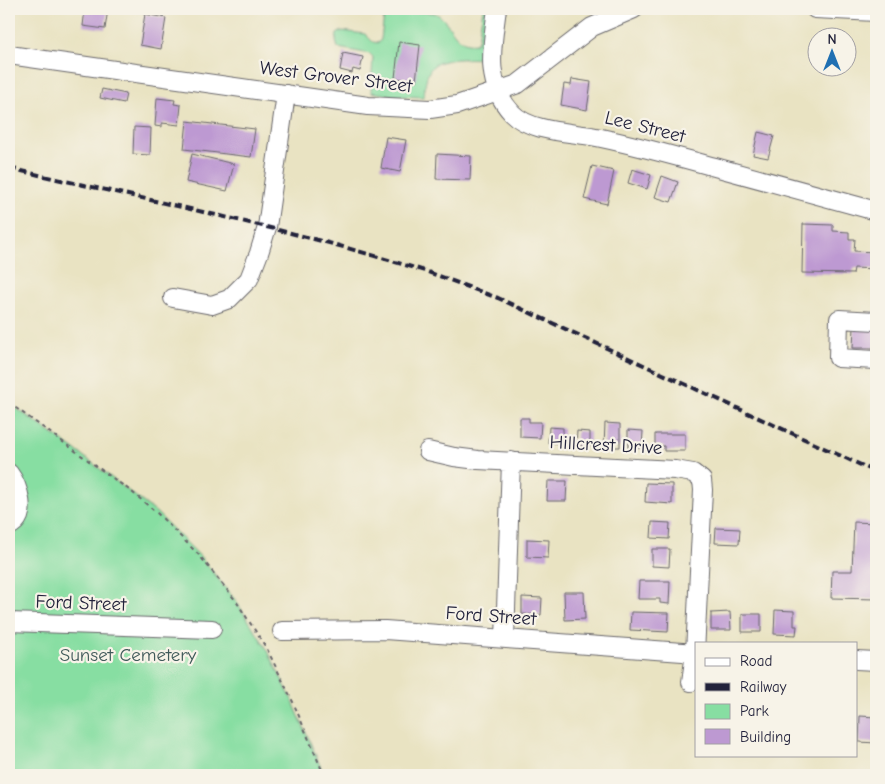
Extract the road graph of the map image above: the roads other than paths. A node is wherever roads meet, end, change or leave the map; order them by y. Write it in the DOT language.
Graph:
graph roads {
  1 [pos="496,9"];
  2 [pos="634,9"];
  3 [pos="815,9"];
  4 [pos="876,12"];
  5 [pos="9,55"];
  6 [pos="497,92"];
  7 [pos="286,94"];
  8 [pos="876,212"];
  9 [pos="172,298"];
  10 [pos="876,321"];
  11 [pos="876,360"];
  12 [pos="428,451"];
  13 [pos="511,461"];
  14 [pos="9,473"];
  15 [pos="9,526"];
  16 [pos="9,622"];
  17 [pos="212,630"];
  18 [pos="282,631"];
  19 [pos="505,638"];
  20 [pos="696,642"];
  21 [pos="695,653"];
  22 [pos="695,659"];
  23 [pos="858,660"];
  24 [pos="876,661"];
  25 [pos="691,682"];
  1 -- 6 [label="street, Lee Street"];
  2 -- 6 [label="street, West Grover Street"];
  3 -- 4 [label="street"];
  5 -- 7 [label="street, West Grover Street"];
  6 -- 7 [label="street, West Grover Street"];
  6 -- 8 [label="street, Lee Street"];
  7 -- 9 [label="street"];
  10 -- 11 [label="street"];
  12 -- 13 [label="street"];
  13 -- 19 [label="street"];
  13 -- 20 [label="street, Hillcrest Drive"];
  14 -- 15 [label="street"];
  16 -- 17 [label="street, Ford Street"];
  18 -- 19 [label="street, Ford Street"];
  19 -- 21 [label="street, Ford Street"];
  22 -- 25 [label="street"];
  23 -- 24 [label="street"];
}
